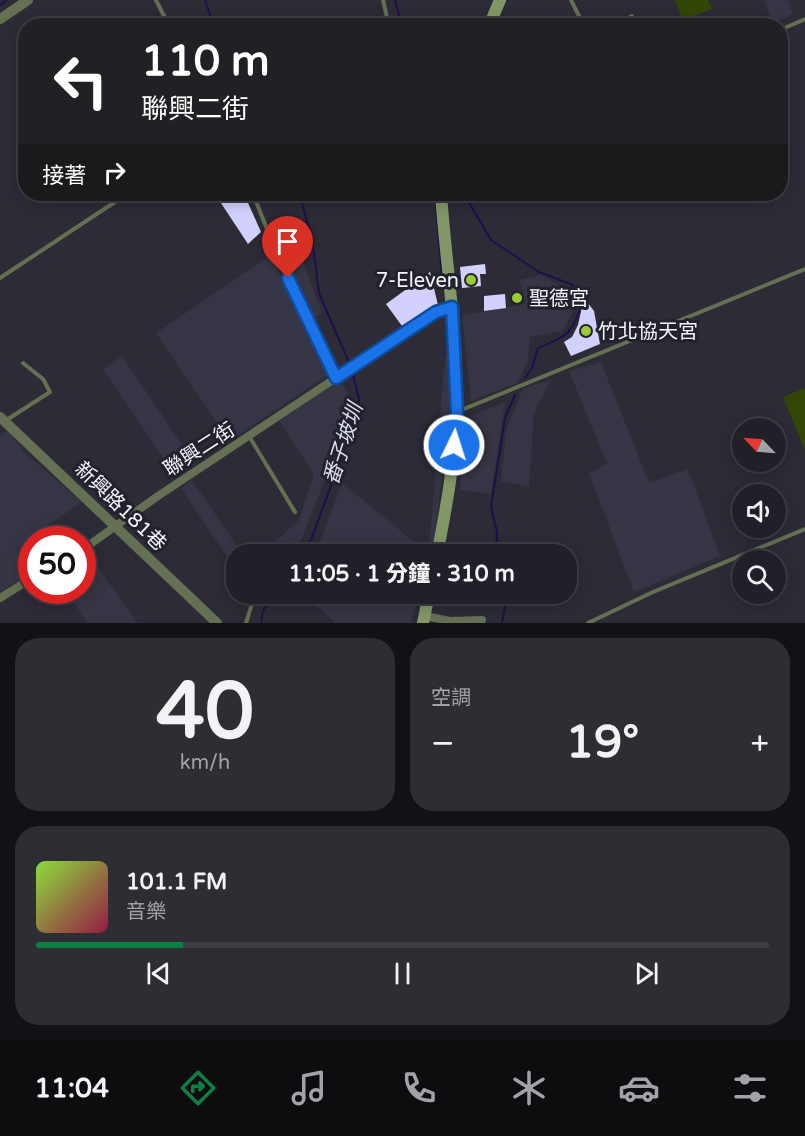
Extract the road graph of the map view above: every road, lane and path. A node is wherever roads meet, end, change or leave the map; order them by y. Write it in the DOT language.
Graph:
graph roads {
  1 [pos="28,0"];
  2 [pos="156,0"];
  3 [pos="383,0"];
  4 [pos="500,0"];
  5 [pos="571,0"];
  6 [pos="632,16"];
  7 [pos="165,18"];
  8 [pos="387,18"];
  9 [pos="492,18"];
  10 [pos="580,18"];
  11 [pos="628,18"];
  12 [pos="0,19"];
  13 [pos="805,19"];
  14 [pos="788,26"];
  15 [pos="116,201"];
  16 [pos="256,201"];
  17 [pos="442,201"];
  18 [pos="805,269"];
  19 [pos="0,278"];
  20 [pos="452,307"];
  21 [pos="23,363"];
  22 [pos="336,378"];
  23 [pos="457,412"];
  24 [pos="2,419"];
  25 [pos="249,436"];
  26 [pos="295,512"];
  27 [pos="116,526"];
  28 [pos="805,529"];
  29 [pos="96,540"];
  30 [pos="439,544"];
  31 [pos="18,587"];
  32 [pos="0,598"];
  33 [pos="252,604"];
  34 [pos="427,604"];
  35 [pos="424,620"];
  36 [pos="482,620"];
  37 [pos="217,623"];
  38 [pos="246,623"];
  39 [pos="588,623"];
  1 -- 12 [label="street"];
  2 -- 7 [label="lane"];
  3 -- 8 [label="lane"];
  4 -- 9 [label="main road"];
  5 -- 10 [label="lane"];
  6 -- 11 [label="lane"];
  13 -- 14 [label="lane"];
  15 -- 19 [label="lane"];
  16 -- 22 [label="lane"];
  17 -- 20 [label="main road"];
  18 -- 23 [label="lane"];
  20 -- 22 [label="street, 聯興二街"];
  20 -- 23 [label="main road"];
  21 -- 24 [label="lane"];
  22 -- 25 [label="street, 聯興二街"];
  23 -- 30 [label="main road"];
  24 -- 27 [label="street, 新興路181巷"];
  25 -- 26 [label="lane"];
  25 -- 27 [label="street, 聯興二街"];
  27 -- 29 [label="street, 聯興二街"];
  27 -- 37 [label="street, 新興路181巷"];
  28 -- 39 [label="lane"];
  31 -- 32 [label="street"];
  33 -- 38 [label="lane"];
  34 -- 35 [label="main road"];
  35 -- 36 [label="street"];
}
